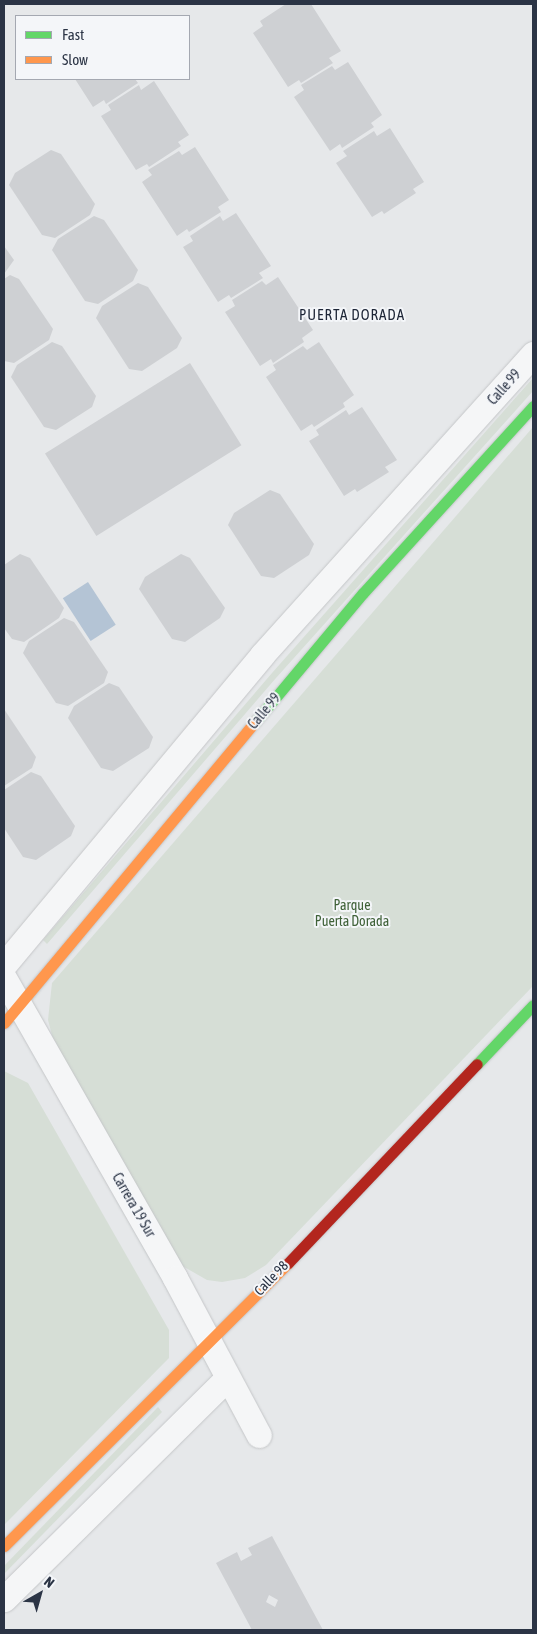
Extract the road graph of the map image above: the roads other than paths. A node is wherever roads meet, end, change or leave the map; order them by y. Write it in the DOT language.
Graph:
graph roads {
  1 [pos="533,354"];
  2 [pos="533,406"];
  3 [pos="4,965"];
  4 [pos="4,978"];
  5 [pos="19,1003"];
  6 [pos="533,1005"];
  7 [pos="4,1024"];
  8 [pos="207,1343"];
  9 [pos="227,1378"];
  10 [pos="259,1435"];
  11 [pos="4,1546"];
  12 [pos="4,1599"];
  1 -- 3 [label="street, Calle 99"];
  2 -- 5 [label="street, Calle 99"];
  4 -- 5 [label="street, Carrera 19 Sur"];
  5 -- 7 [label="street, Calle 99"];
  5 -- 8 [label="street, Carrera 19 Sur"];
  6 -- 8 [label="street, Calle 98"];
  8 -- 9 [label="street, Carrera 19 Sur"];
  8 -- 11 [label="street, Calle 98"];
  9 -- 10 [label="street, Carrera 19 Sur"];
  9 -- 12 [label="street"];
}
